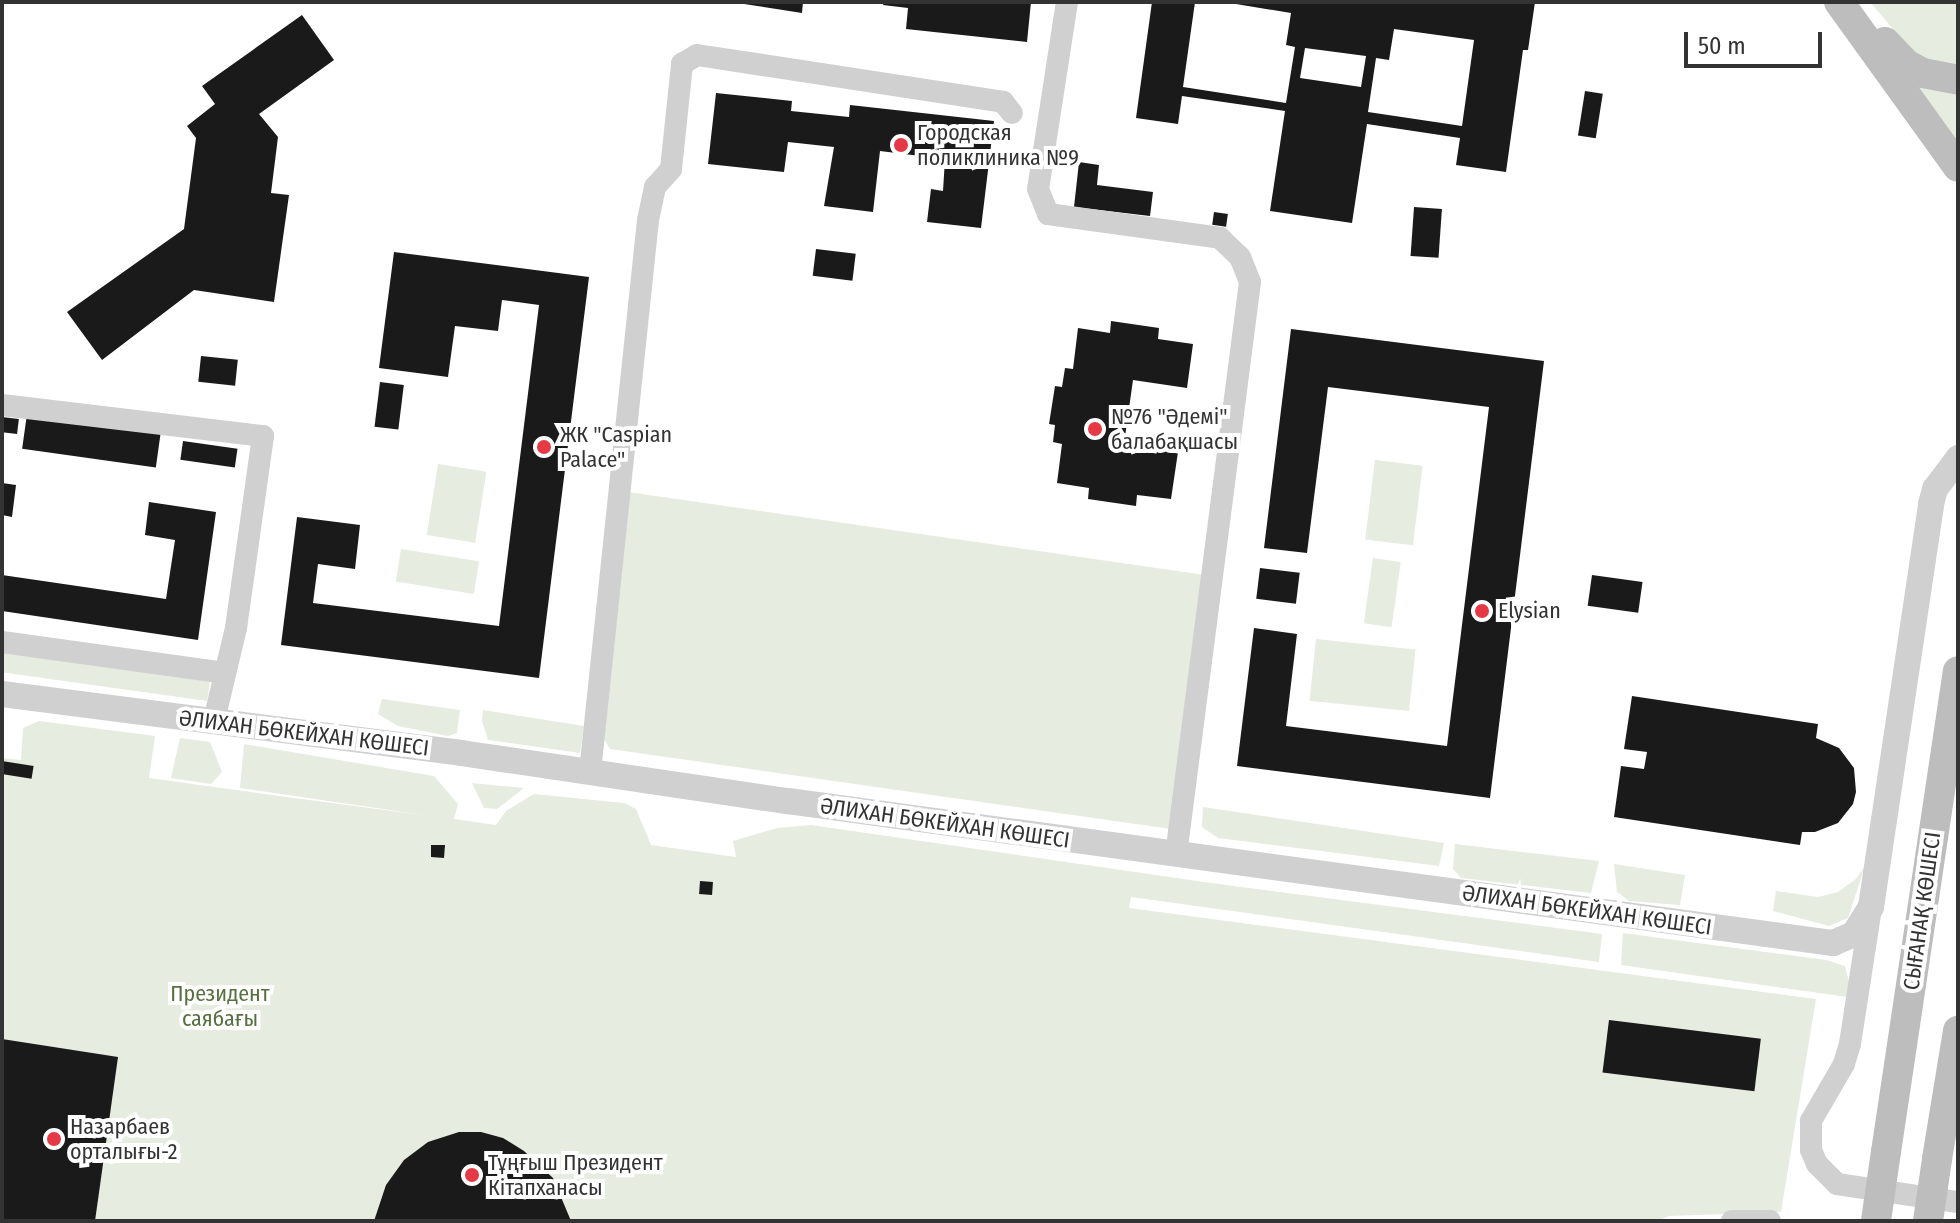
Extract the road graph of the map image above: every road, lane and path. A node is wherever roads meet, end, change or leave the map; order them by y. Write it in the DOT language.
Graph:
graph roads {
  1 [pos="1067,2"];
  2 [pos="1839,2"];
  3 [pos="1855,2"];
  4 [pos="1958,80"];
  5 [pos="1012,113"];
  6 [pos="1958,167"];
  7 [pos="2,405"];
  8 [pos="1953,472"];
  9 [pos="2,642"];
  10 [pos="1958,671"];
  11 [pos="225,673"];
  12 [pos="2,694"];
  13 [pos="214,720"];
  14 [pos="590,772"];
  15 [pos="1176,855"];
  16 [pos="1871,907"];
  17 [pos="1958,1031"];
  18 [pos="1958,1202"];
  19 [pos="1732,1221"];
  20 [pos="1770,1221"];
  21 [pos="1876,1221"];
  22 [pos="1928,1221"];
  1 -- 15 [label="street"];
  2 -- 6 [label="main road"];
  3 -- 4 [label="main road"];
  5 -- 14 [label="street"];
  7 -- 11 [label="street"];
  8 -- 16 [label="street"];
  9 -- 11 [label="street"];
  10 -- 21 [label="main road, СЫҒАНАҚ КӨШЕСІ, bridge"];
  11 -- 13 [label="street"];
  12 -- 13 [label="street, ӘЛИХАН БӨКЕЙХАН КӨШЕСІ"];
  13 -- 14 [label="street, ӘЛИХАН БӨКЕЙХАН КӨШЕСІ"];
  14 -- 15 [label="street, ӘЛИХАН БӨКЕЙХАН КӨШЕСІ"];
  15 -- 16 [label="street, ӘЛИХАН БӨКЕЙХАН КӨШЕСІ"];
  16 -- 18 [label="street"];
  17 -- 22 [label="main road, bridge"];
  19 -- 20 [label="street"];
}
